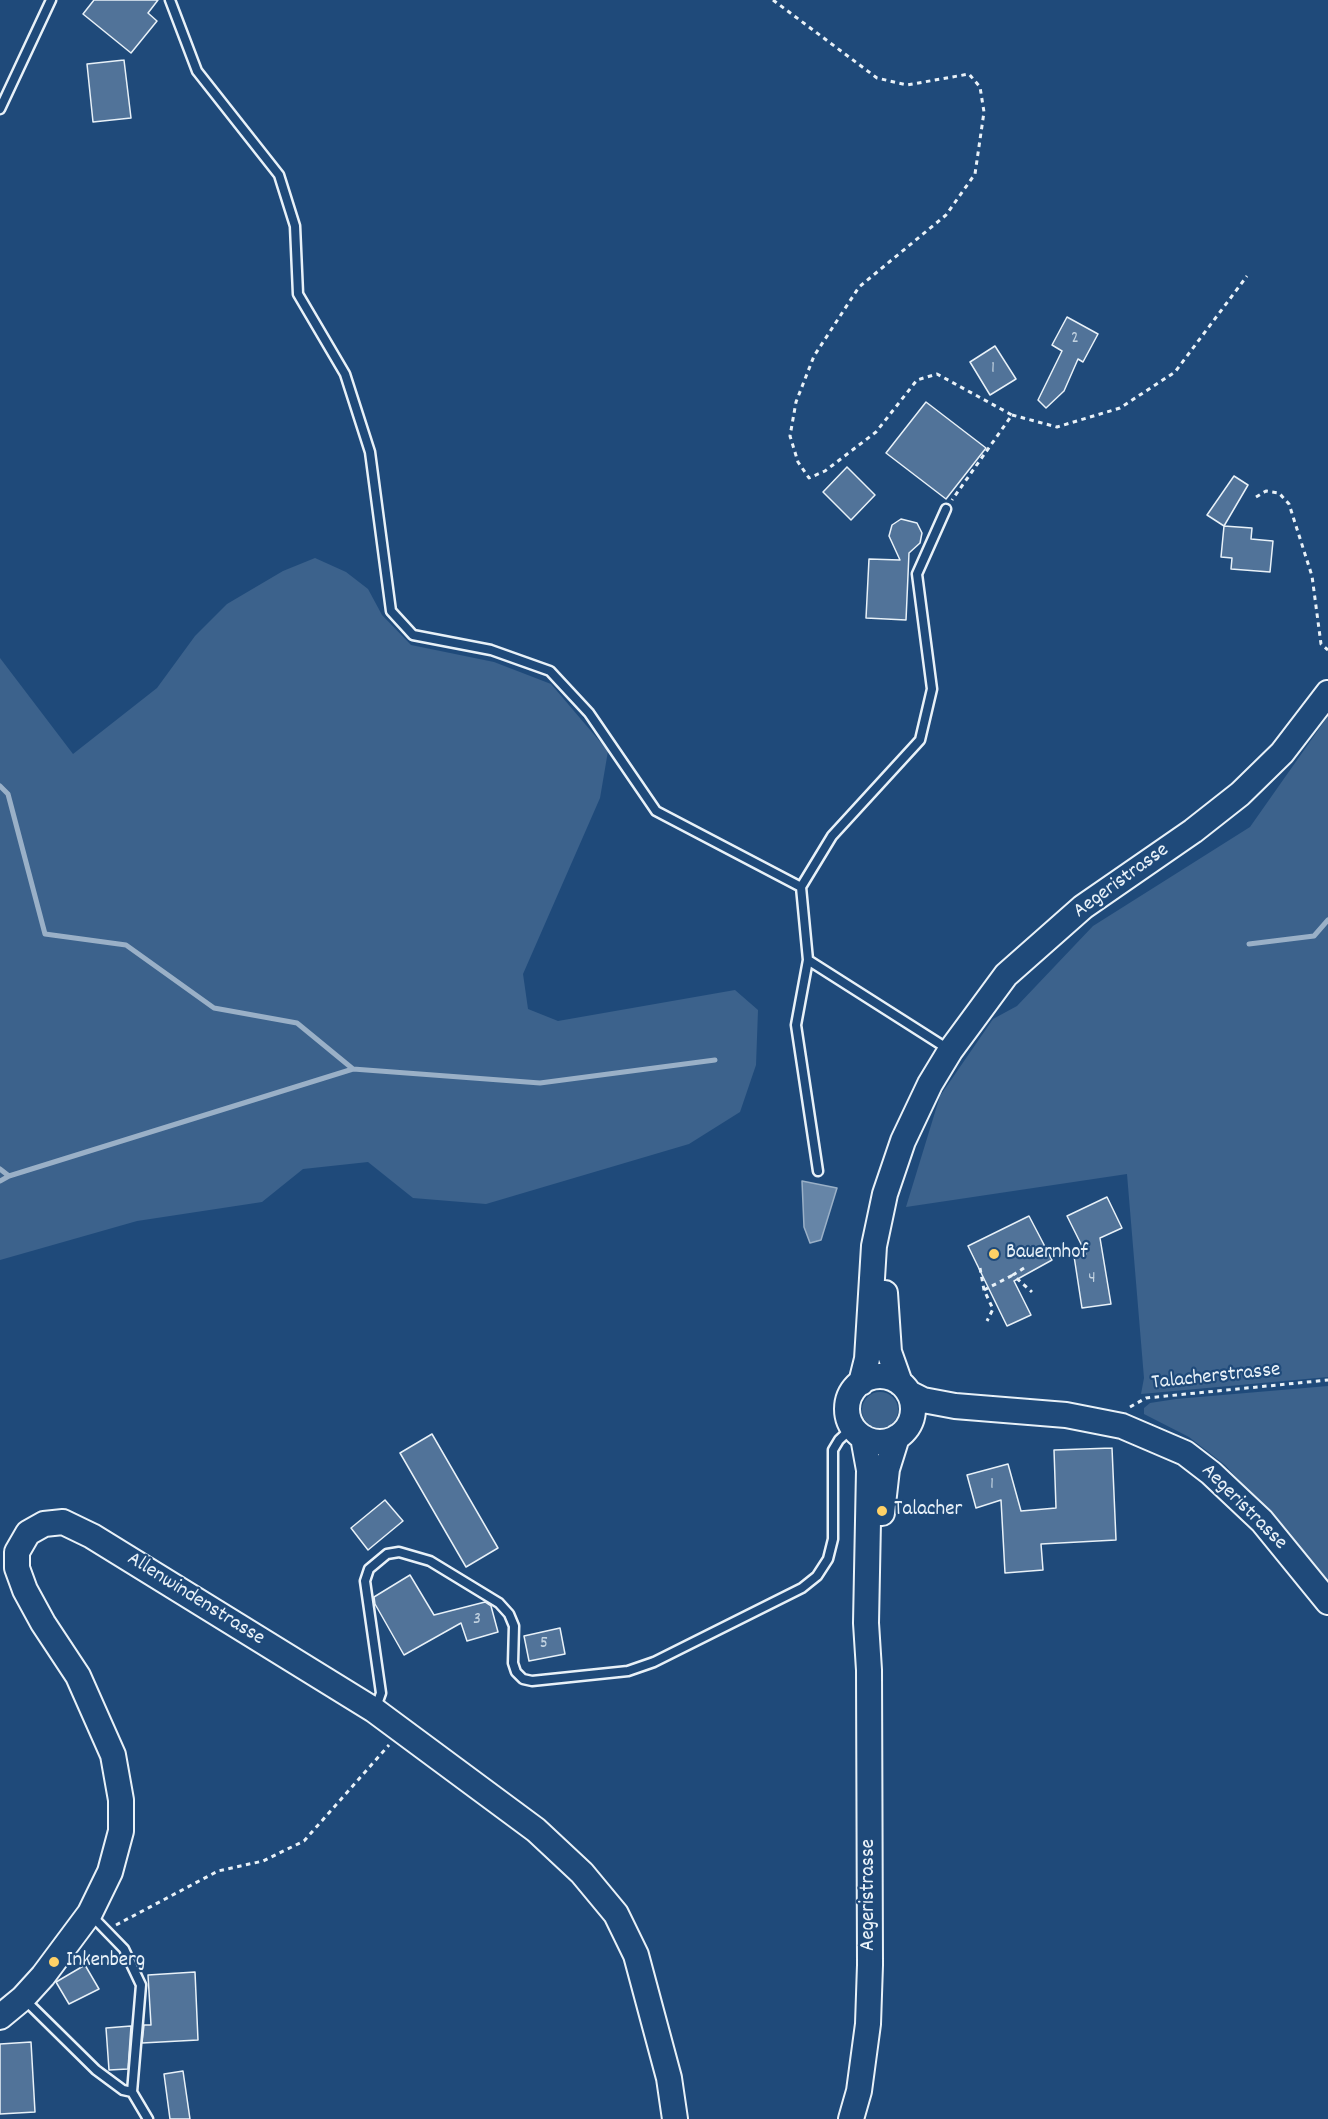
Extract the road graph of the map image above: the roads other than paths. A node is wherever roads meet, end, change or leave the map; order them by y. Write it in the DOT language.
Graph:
graph roads {
  1 [pos="51,0"];
  2 [pos="170,0"];
  3 [pos="0,109"];
  4 [pos="946,509"];
  5 [pos="1328,693"];
  6 [pos="801,886"];
  7 [pos="808,960"];
  8 [pos="950,1051"];
  9 [pos="930,1083"];
  10 [pos="818,1171"];
  11 [pos="852,1386"];
  12 [pos="904,1388"];
  13 [pos="1001,1410"];
  14 [pos="902,1432"];
  15 [pos="853,1433"];
  16 [pos="1328,1602"];
  17 [pos="870,1670"];
  18 [pos="374,1710"];
  19 [pos="98,1922"];
  20 [pos="23,1998"];
  21 [pos="0,2017"];
  22 [pos="132,2092"];
  23 [pos="148,2119"];
  24 [pos="675,2119"];
  25 [pos="851,2119"];
  1 -- 3 [label="lane"];
  2 -- 6 [label="lane"];
  4 -- 6 [label="lane"];
  5 -- 8 [label="main road, Aegeristrasse"];
  6 -- 7 [label="lane"];
  7 -- 8 [label="lane"];
  7 -- 10 [label="lane"];
  8 -- 9 [label="main road, Aegeristrasse"];
  9 -- 11 [label="main road, Aegeristrasse"];
  9 -- 12 [label="main road, Aegeristrasse"];
  11 -- 12 [label="main road, Aegeristrasse"];
  11 -- 15 [label="main road, Aegeristrasse"];
  12 -- 13 [label="main road, Aegeristrasse"];
  12 -- 14 [label="main road, Aegeristrasse"];
  13 -- 14 [label="main road, Aegeristrasse"];
  13 -- 16 [label="main road, Aegeristrasse"];
  14 -- 15 [label="main road, Aegeristrasse"];
  14 -- 17 [label="main road, Aegeristrasse"];
  15 -- 17 [label="main road, Aegeristrasse"];
  15 -- 18 [label="lane"];
  17 -- 25 [label="main road, Aegeristrasse"];
  18 -- 19 [label="main road, Allenwindenstrasse"];
  18 -- 24 [label="main road, Allenwindenstrasse"];
  19 -- 20 [label="main road, Allenwindenstrasse"];
  19 -- 22 [label="lane"];
  20 -- 21 [label="main road, Allenwindenstrasse"];
  20 -- 22 [label="lane"];
  22 -- 23 [label="lane"];
}
